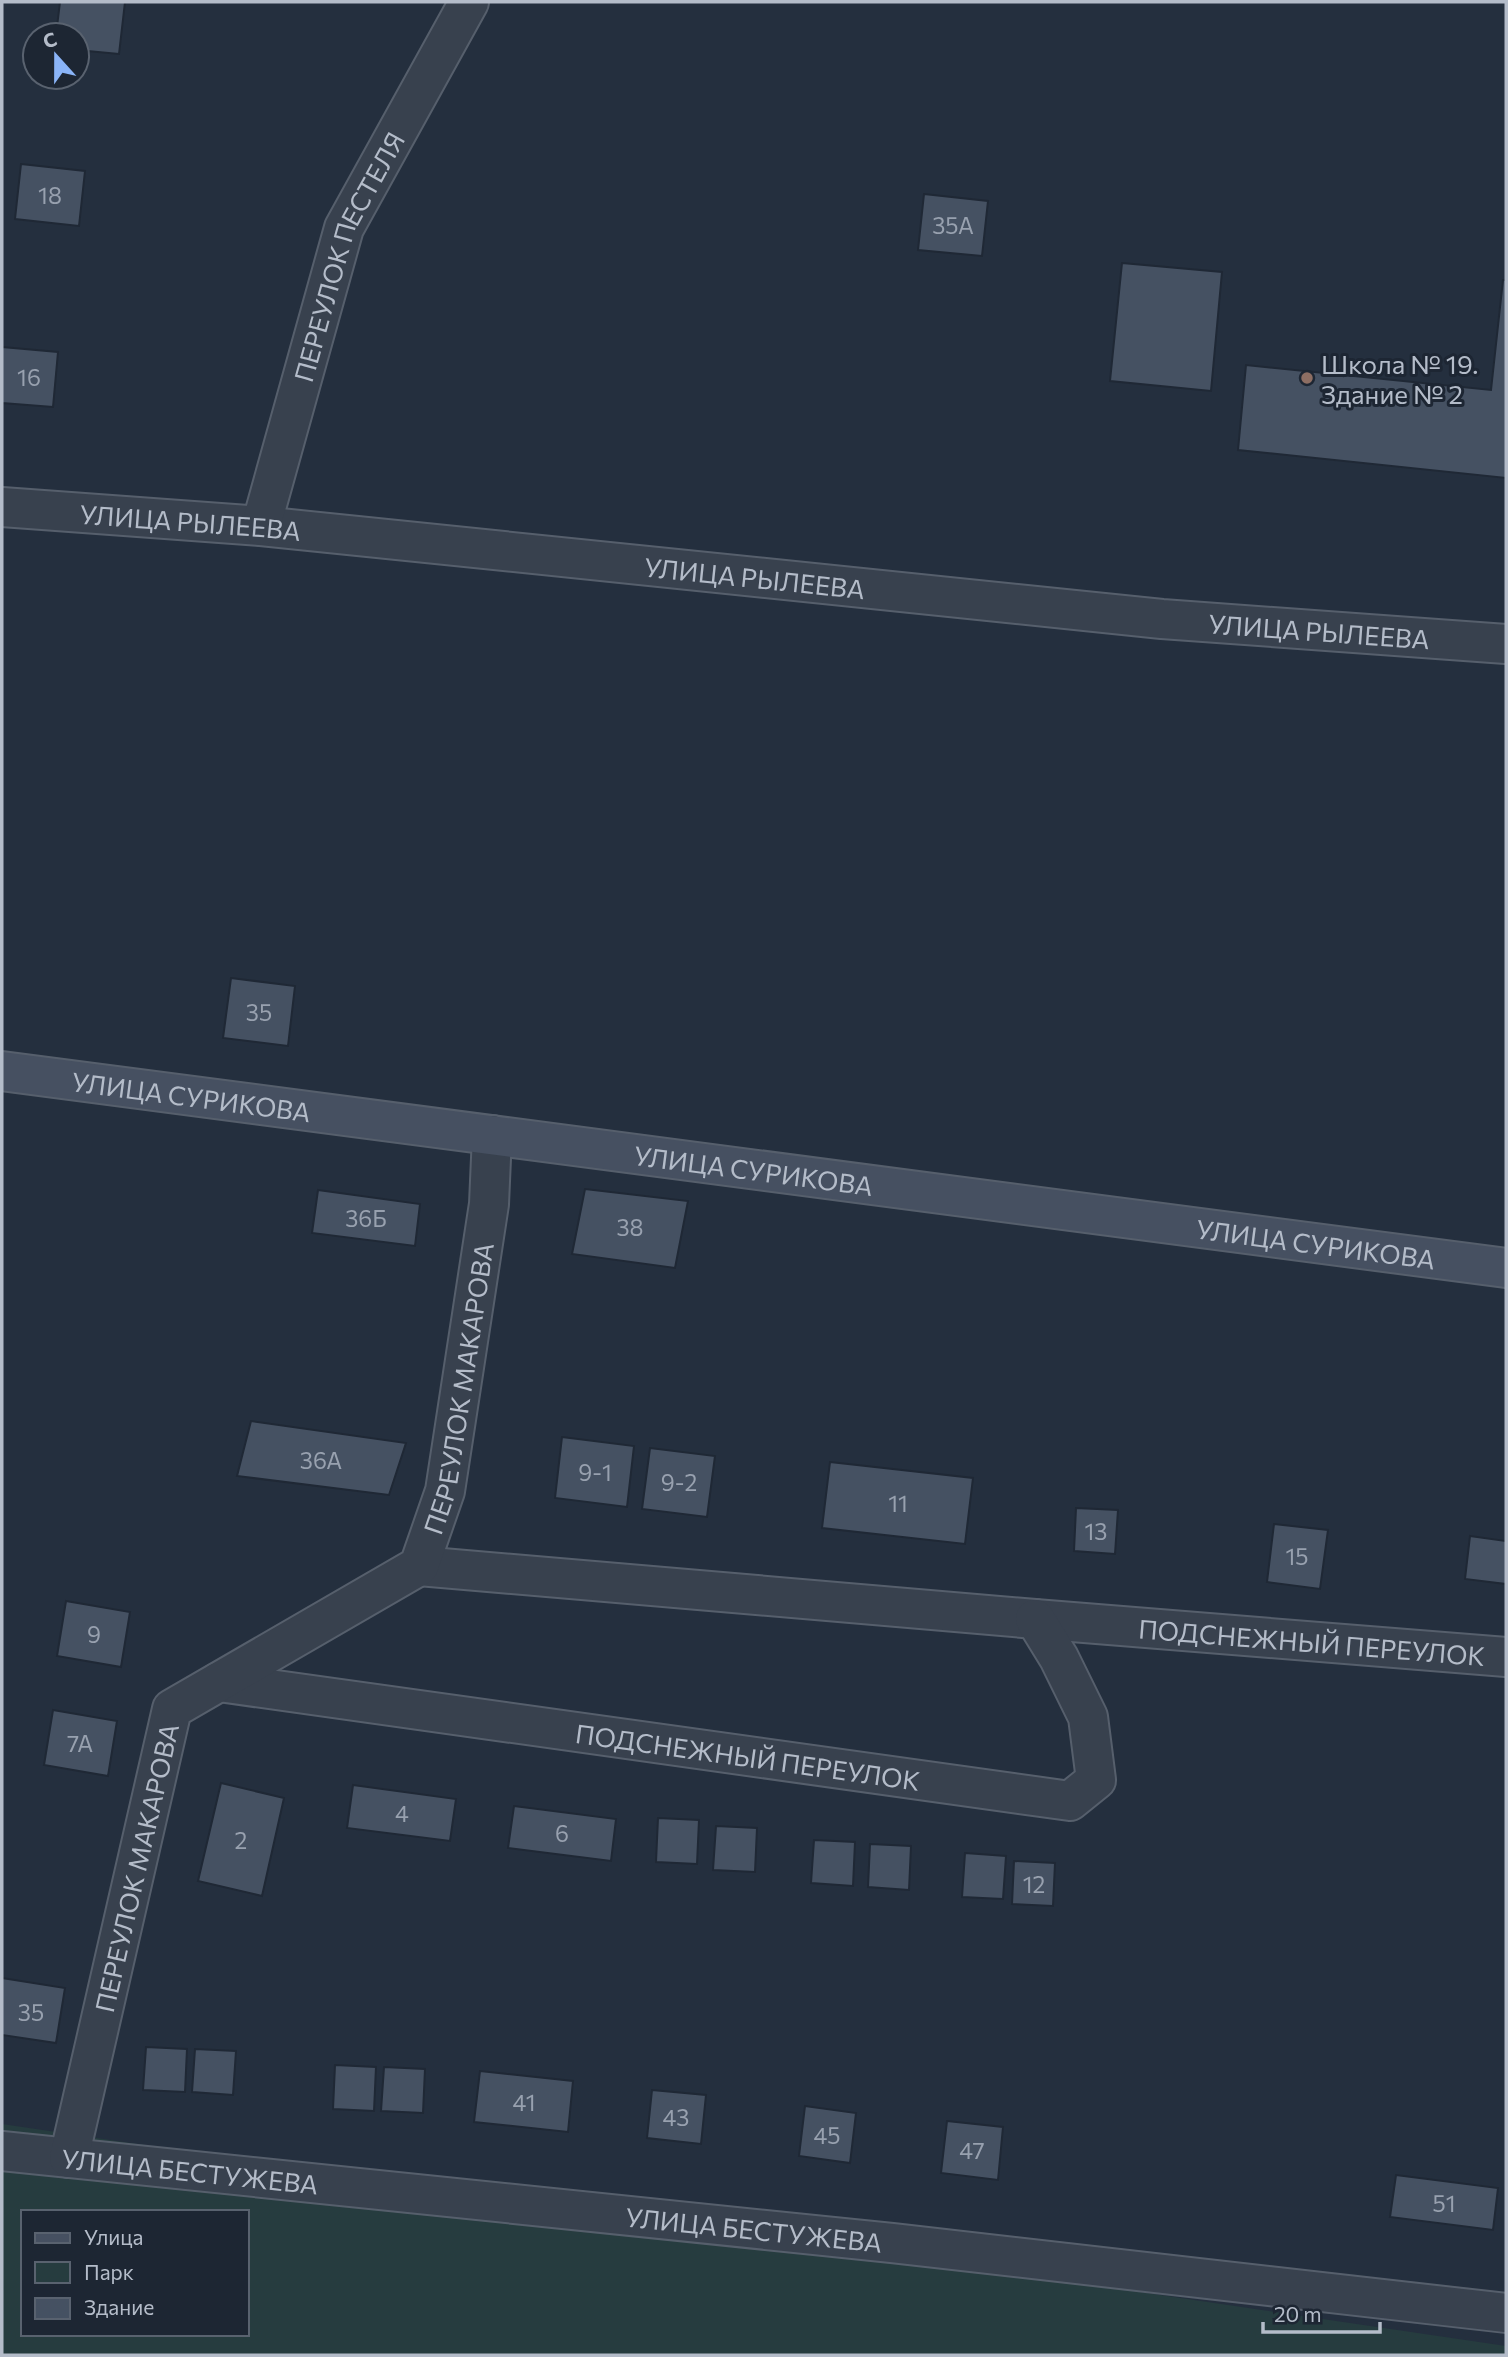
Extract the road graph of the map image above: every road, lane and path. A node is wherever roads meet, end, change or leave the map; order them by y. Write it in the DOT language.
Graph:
graph roads {
  1 [pos="469,2"];
  2 [pos="2,507"];
  3 [pos="261,526"];
  4 [pos="1506,644"];
  5 [pos="2,1071"];
  6 [pos="492,1135"];
  7 [pos="1506,1268"];
  8 [pos="419,1566"];
  9 [pos="1035,1619"];
  10 [pos="1506,1657"];
  11 [pos="219,1682"];
  12 [pos="2,2151"];
  13 [pos="69,2158"];
  14 [pos="1506,2314"];
  1 -- 3 [label="street, ПЕРЕУЛОК ПЕСТЕЛЯ"];
  2 -- 3 [label="street, УЛИЦА РЫЛЕЕВА"];
  3 -- 4 [label="street, УЛИЦА РЫЛЕЕВА"];
  5 -- 6 [label="main road, УЛИЦА СУРИКОВА"];
  6 -- 7 [label="main road, УЛИЦА СУРИКОВА"];
  6 -- 8 [label="street, ПЕРЕУЛОК МАКАРОВА"];
  8 -- 9 [label="street, ПОДСНЕЖНЫЙ ПЕРЕУЛОК"];
  8 -- 11 [label="street, ПЕРЕУЛОК МАКАРОВА"];
  9 -- 10 [label="street, ПОДСНЕЖНЫЙ ПЕРЕУЛОК"];
  9 -- 11 [label="street, ПОДСНЕЖНЫЙ ПЕРЕУЛОК"];
  11 -- 13 [label="street, ПЕРЕУЛОК МАКАРОВА"];
  12 -- 13 [label="street, УЛИЦА БЕСТУЖЕВА"];
  13 -- 14 [label="street, УЛИЦА БЕСТУЖЕВА"];
}
